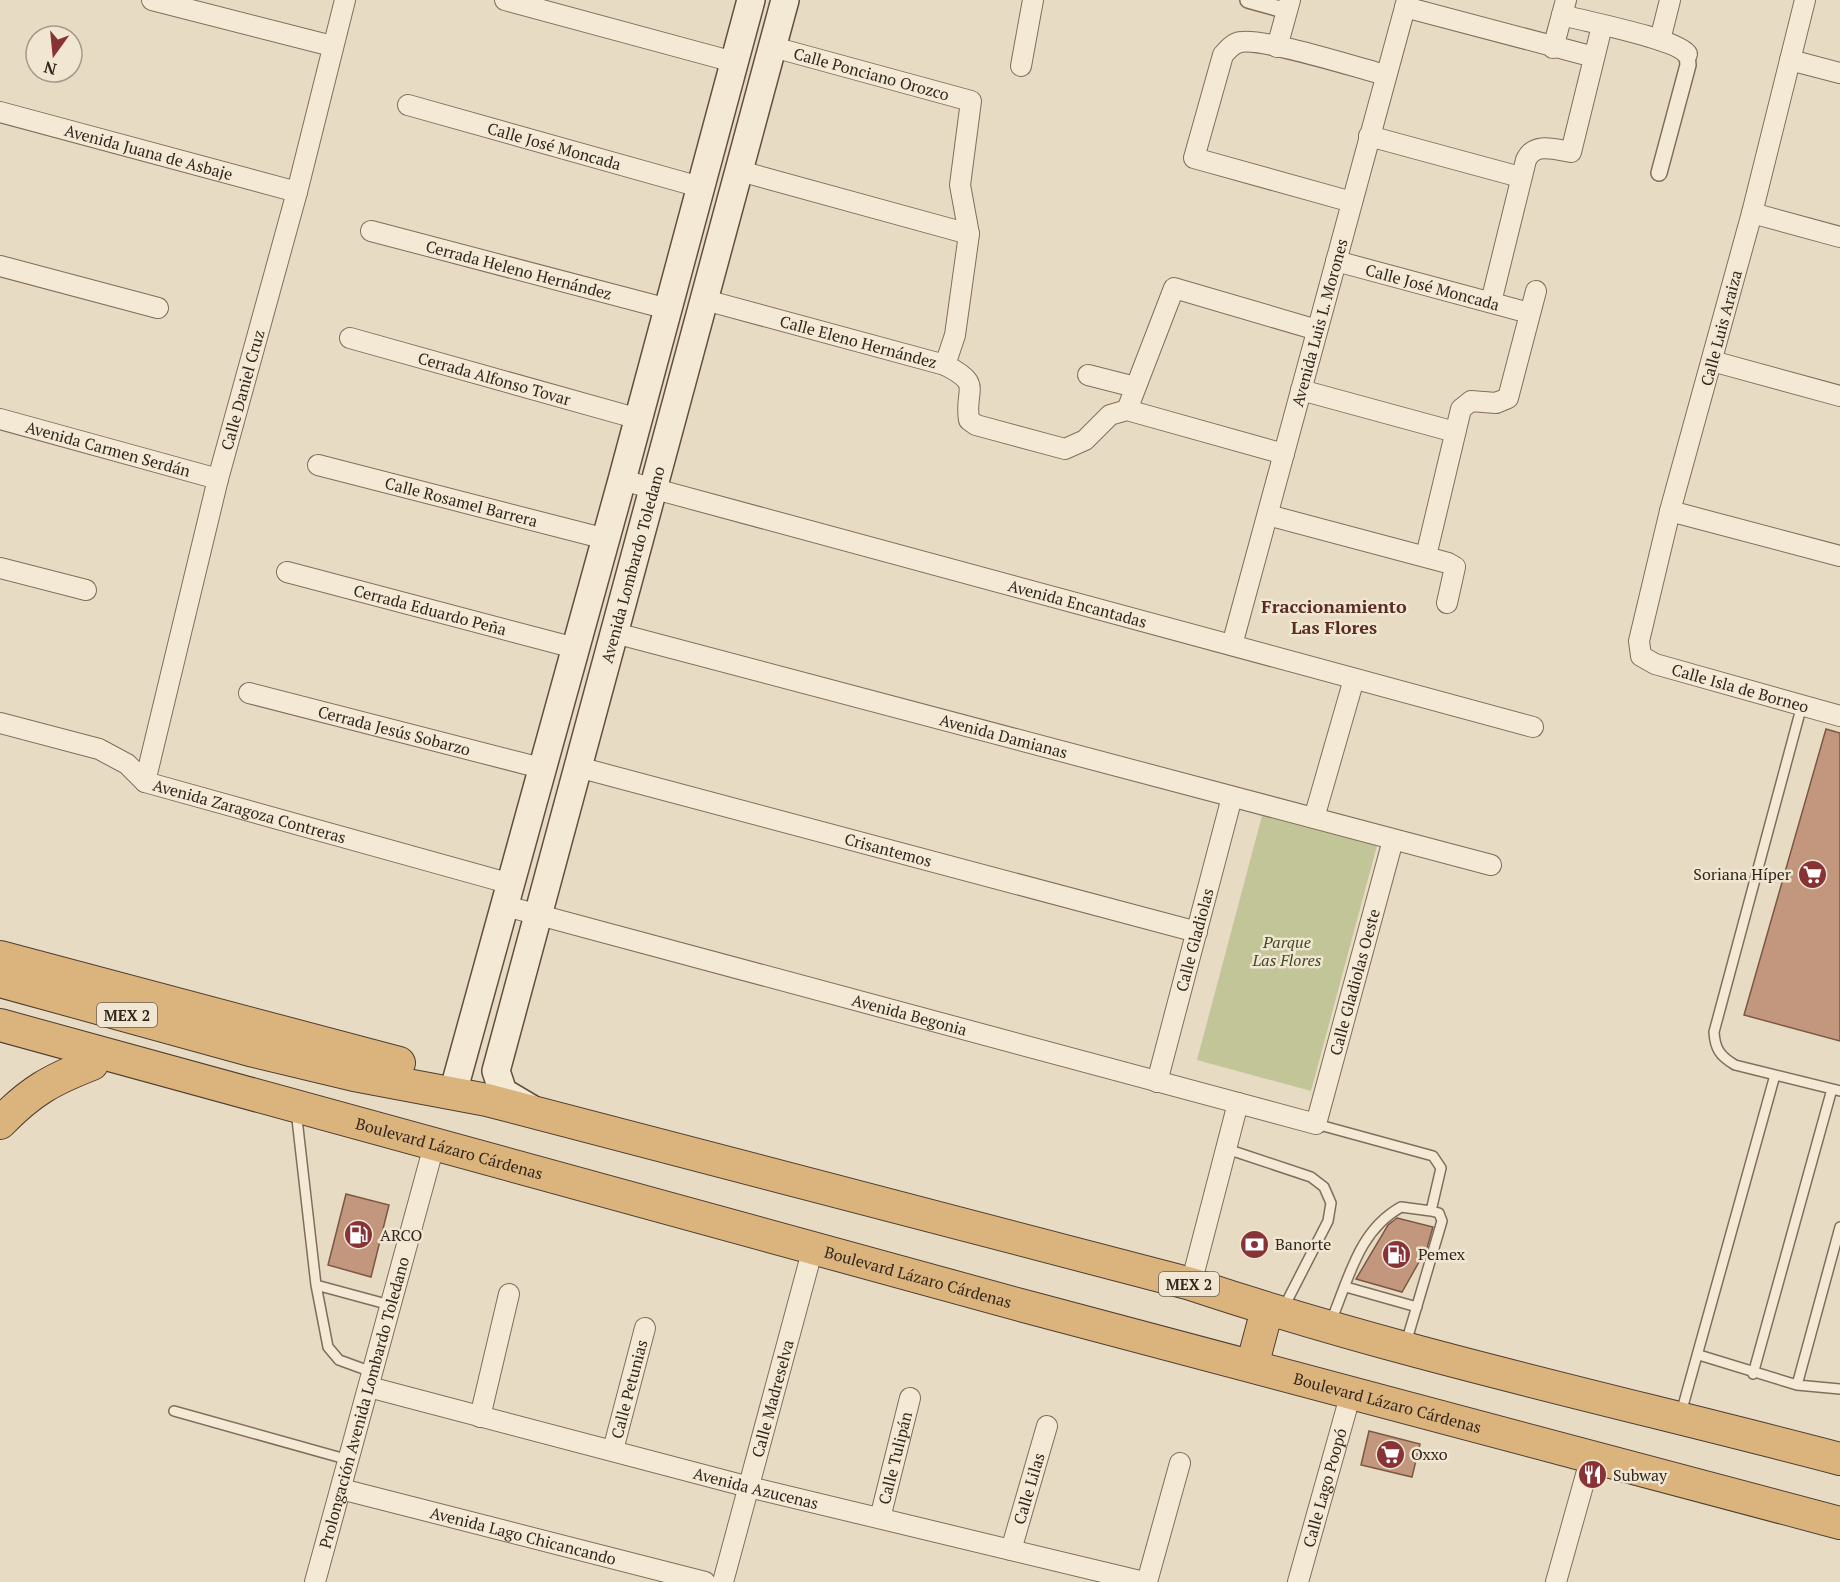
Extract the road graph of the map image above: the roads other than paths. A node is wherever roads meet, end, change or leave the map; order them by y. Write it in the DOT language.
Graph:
graph roads {
  1 [pos="152,0"];
  2 [pos="345,0"];
  3 [pos="505,0"];
  4 [pos="751,0"];
  5 [pos="1033,0"];
  6 [pos="1248,0"];
  7 [pos="1670,0"];
  8 [pos="1805,0"];
  9 [pos="781,1"];
  10 [pos="1406,4"];
  11 [pos="1288,5"];
  12 [pos="1564,8"];
  13 [pos="1602,26"];
  14 [pos="1660,40"];
  15 [pos="332,46"];
  16 [pos="773,47"];
  17 [pos="1276,47"];
  18 [pos="1553,48"];
  19 [pos="1687,54"];
  20 [pos="1594,57"];
  21 [pos="1790,60"];
  22 [pos="734,62"];
  23 [pos="1021,66"];
  24 [pos="1840,73"];
  25 [pos="1386,75"];
  26 [pos="408,105"];
  27 [pos="0,112"];
  28 [pos="1369,136"];
  29 [pos="741,171"];
  30 [pos="1659,173"];
  31 [pos="1520,177"];
  32 [pos="700,187"];
  33 [pos="297,192"];
  34 [pos="1352,202"];
  35 [pos="1752,213"];
  36 [pos="371,231"];
  37 [pos="969,234"];
  38 [pos="1840,237"];
  39 [pos="1336,261"];
  40 [pos="0,266"];
  41 [pos="1536,291"];
  42 [pos="705,300"];
  43 [pos="1491,302"];
  44 [pos="158,308"];
  45 [pos="668,309"];
  46 [pos="1529,313"];
  47 [pos="1317,330"];
  48 [pos="350,338"];
  49 [pos="1712,361"];
  50 [pos="945,365"];
  51 [pos="1088,375"];
  52 [pos="1135,387"];
  53 [pos="1301,390"];
  54 [pos="1840,396"];
  55 [pos="1127,410"];
  56 [pos="0,419"];
  57 [pos="639,419"];
  58 [pos="1455,432"];
  59 [pos="1284,454"];
  60 [pos="318,465"];
  61 [pos="218,479"];
  62 [pos="622,480"];
  63 [pos="654,489"];
  64 [pos="1670,511"];
  65 [pos="1268,514"];
  66 [pos="606,539"];
  67 [pos="1426,556"];
  68 [pos="1840,556"];
  69 [pos="0,568"];
  70 [pos="287,572"];
  71 [pos="87,590"];
  72 [pos="1447,603"];
  73 [pos="615,633"];
  74 [pos="1232,645"];
  75 [pos="575,648"];
  76 [pos="1641,656"];
  77 [pos="1353,679"];
  78 [pos="249,693"];
  79 [pos="1802,705"];
  80 [pos="1840,716"];
  81 [pos="0,723"];
  82 [pos="1533,726"];
  83 [pos="578,767"];
  84 [pos="541,768"];
  85 [pos="146,782"];
  86 [pos="1232,797"];
  87 [pos="1314,818"];
  88 [pos="1393,840"];
  89 [pos="1491,865"];
  90 [pos="505,894"];
  91 [pos="538,913"];
  92 [pos="1197,932"];
  93 [pos="0,957"];
  94 [pos="0,981"];
  95 [pos="0,1025"];
  96 [pos="0,1039"];
  97 [pos="92,1064"];
  98 [pos="1776,1075"];
  99 [pos="457,1078"];
  100 [pos="1157,1082"];
  101 [pos="1836,1090"];
  102 [pos="487,1100"];
  103 [pos="1239,1103"];
  104 [pos="537,1113"];
  105 [pos="297,1119"];
  106 [pos="0,1124"];
  107 [pos="1316,1124"];
  108 [pos="1227,1149"];
  109 [pos="432,1153"];
  110 [pos="490,1159"];
  111 [pos="1431,1211"];
  112 [pos="1840,1227"];
  113 [pos="813,1248"];
  114 [pos="1191,1284"];
  115 [pos="316,1285"];
  116 [pos="1346,1287"];
  117 [pos="509,1294"];
  118 [pos="390,1305"];
  119 [pos="1417,1307"];
  120 [pos="1274,1312"];
  121 [pos="645,1328"];
  122 [pos="1329,1328"];
  123 [pos="1404,1349"];
  124 [pos="1699,1355"];
  125 [pos="1252,1366"];
  126 [pos="1753,1374"];
  127 [pos="371,1379"];
  128 [pos="1797,1385"];
  129 [pos="1840,1389"];
  130 [pos="1351,1394"];
  131 [pos="910,1398"];
  132 [pos="174,1411"];
  133 [pos="480,1417"];
  134 [pos="1680,1418"];
  135 [pos="1047,1426"];
  136 [pos="614,1450"];
  137 [pos="1832,1453"];
  138 [pos="1591,1457"];
  139 [pos="349,1460"];
  140 [pos="1180,1463"];
  141 [pos="749,1487"];
  142 [pos="341,1489"];
  143 [pos="880,1518"];
  144 [pos="1826,1520"];
  145 [pos="1840,1541"];
  146 [pos="1011,1550"];
  147 [pos="315,1582"];
  148 [pos="705,1582"];
  149 [pos="723,1582"];
  150 [pos="1146,1582"];
  151 [pos="1298,1582"];
  152 [pos="1556,1582"];
  1 -- 15 [label="street"];
  2 -- 15 [label="street, Calle Daniel Cruz"];
  3 -- 22 [label="street"];
  4 -- 22 [label="main road, Avenida Lombardo Toledano"];
  5 -- 23 [label="street"];
  6 -- 11 [label="street"];
  7 -- 14 [label="street"];
  8 -- 21 [label="street, Calle Luis Araiza"];
  9 -- 16 [label="main road, Avenida Lombardo Toledano"];
  10 -- 18 [label="street"];
  10 -- 25 [label="street, Avenida Luis L. Morones"];
  11 -- 17 [label="street"];
  12 -- 13 [label="street"];
  12 -- 18 [label="street"];
  13 -- 14 [label="street"];
  13 -- 20 [label="street"];
  14 -- 19 [label="street"];
  15 -- 33 [label="street, Calle Daniel Cruz"];
  16 -- 29 [label="main road, Avenida Lombardo Toledano"];
  16 -- 37 [label="street, Calle Ponciano Orozco"];
  17 -- 25 [label="street"];
  17 -- 34 [label="street"];
  18 -- 20 [label="street"];
  19 -- 30 [label="street"];
  20 -- 31 [label="street"];
  21 -- 24 [label="street"];
  21 -- 35 [label="street, Calle Luis Araiza"];
  22 -- 32 [label="main road, Avenida Lombardo Toledano"];
  25 -- 28 [label="street, Avenida Luis L. Morones"];
  26 -- 32 [label="street, Calle José Moncada"];
  27 -- 33 [label="street, Avenida Juana de Asbaje"];
  28 -- 31 [label="street"];
  28 -- 34 [label="street, Avenida Luis L. Morones"];
  29 -- 37 [label="street"];
  29 -- 42 [label="main road, Avenida Lombardo Toledano"];
  31 -- 43 [label="street"];
  32 -- 45 [label="main road, Avenida Lombardo Toledano"];
  33 -- 61 [label="street, Calle Daniel Cruz"];
  34 -- 39 [label="street, Avenida Luis L. Morones"];
  35 -- 38 [label="street"];
  35 -- 49 [label="street, Calle Luis Araiza"];
  36 -- 45 [label="street, Cerrada Heleno Hernández"];
  37 -- 50 [label="street"];
  39 -- 43 [label="street, Calle José Moncada"];
  39 -- 47 [label="street, Avenida Luis L. Morones"];
  40 -- 44 [label="street"];
  41 -- 46 [label="street"];
  42 -- 50 [label="street, Calle Eleno Hernández"];
  42 -- 63 [label="main road, Avenida Lombardo Toledano"];
  43 -- 46 [label="street, Calle José Moncada"];
  45 -- 57 [label="main road, Avenida Lombardo Toledano"];
  46 -- 58 [label="street"];
  47 -- 52 [label="street"];
  47 -- 53 [label="street, Avenida Luis L. Morones"];
  48 -- 57 [label="street, Cerrada Alfonso Tovar"];
  49 -- 54 [label="street"];
  49 -- 64 [label="street, Calle Luis Araiza"];
  50 -- 55 [label="street, Calle Eleno Hernández"];
  51 -- 52 [label="street"];
  52 -- 55 [label="street"];
  53 -- 58 [label="street"];
  53 -- 59 [label="street, Avenida Luis L. Morones"];
  55 -- 59 [label="street"];
  56 -- 61 [label="street, Avenida Carmen Serdán"];
  57 -- 62 [label="main road, Avenida Lombardo Toledano"];
  58 -- 67 [label="street"];
  59 -- 65 [label="street, Avenida Luis L. Morones"];
  60 -- 66 [label="street, Calle Rosamel Barrera"];
  61 -- 85 [label="street, Calle Daniel Cruz"];
  62 -- 63 [label="street, Avenida Encantadas"];
  62 -- 66 [label="main road, Avenida Lombardo Toledano"];
  63 -- 73 [label="main road, Avenida Lombardo Toledano"];
  63 -- 74 [label="street, Avenida Encantadas"];
  64 -- 68 [label="street"];
  64 -- 76 [label="street, Calle Luis Araiza"];
  65 -- 67 [label="street"];
  65 -- 74 [label="street, Avenida Luis L. Morones"];
  66 -- 75 [label="main road, Avenida Lombardo Toledano"];
  67 -- 72 [label="street"];
  69 -- 71 [label="street"];
  70 -- 75 [label="street, Cerrada Eduardo Peña"];
  73 -- 83 [label="main road, Avenida Lombardo Toledano"];
  73 -- 86 [label="street, Avenida Damianas"];
  74 -- 77 [label="street, Avenida Encantadas"];
  75 -- 84 [label="main road, Avenida Lombardo Toledano"];
  76 -- 79 [label="street, Calle Isla de Borneo"];
  77 -- 82 [label="street, Avenida Encantadas"];
  77 -- 87 [label="street"];
  78 -- 84 [label="street, Cerrada Jesús Sobarzo"];
  79 -- 80 [label="street, Calle Isla de Borneo"];
  79 -- 98 [label="lane"];
  81 -- 85 [label="street, Avenida Zaragoza Contreras"];
  83 -- 91 [label="main road, Avenida Lombardo Toledano"];
  83 -- 92 [label="street, Crisantemos"];
  84 -- 90 [label="main road, Avenida Lombardo Toledano"];
  85 -- 90 [label="street, Avenida Zaragoza Contreras"];
  86 -- 87 [label="street, Avenida Damianas"];
  86 -- 92 [label="street, Calle Gladiolas"];
  87 -- 88 [label="street, Avenida Damianas"];
  88 -- 89 [label="street, Avenida Damianas"];
  88 -- 107 [label="street, Calle Gladiolas Oeste"];
  90 -- 91 [label="street, Avenida Begonia"];
  90 -- 99 [label="main road, Avenida Lombardo Toledano"];
  91 -- 100 [label="street, Avenida Begonia"];
  91 -- 104 [label="main road, Avenida Lombardo Toledano"];
  92 -- 100 [label="street, Calle Gladiolas"];
  93 -- 99 [label="highway"];
  94 -- 102 [label="highway, MEX 2"];
  95 -- 110 [label="highway, Boulevard Lázaro Cárdenas / MEX 2"];
  96 -- 97 [label="highway"];
  97 -- 105 [label="highway"];
  97 -- 106 [label="highway"];
  98 -- 101 [label="lane"];
  98 -- 124 [label="lane"];
  99 -- 102 [label="highway"];
  100 -- 103 [label="street, Avenida Begonia"];
  101 -- 126 [label="lane"];
  102 -- 104 [label="highway, MEX 2"];
  103 -- 107 [label="street, Avenida Begonia"];
  103 -- 108 [label="street"];
  104 -- 114 [label="highway, MEX 2"];
  105 -- 109 [label="highway"];
  105 -- 115 [label="lane"];
  107 -- 111 [label="lane"];
  108 -- 114 [label="street"];
  108 -- 120 [label="lane"];
  109 -- 110 [label="highway"];
  109 -- 118 [label="street, Prolongación Avenida Lombardo Toledano"];
  110 -- 113 [label="highway, Boulevard Lázaro Cárdenas / MEX 2"];
  111 -- 116 [label="lane"];
  111 -- 119 [label="lane"];
  112 -- 128 [label="lane"];
  113 -- 125 [label="highway, Boulevard Lázaro Cárdenas / MEX 2"];
  113 -- 141 [label="street, Calle Madreselva"];
  114 -- 120 [label="highway, MEX 2"];
  115 -- 118 [label="lane"];
  115 -- 127 [label="lane"];
  116 -- 119 [label="lane"];
  116 -- 122 [label="lane"];
  117 -- 133 [label="street"];
  118 -- 127 [label="street, Prolongación Avenida Lombardo Toledano"];
  119 -- 123 [label="lane"];
  120 -- 122 [label="highway, MEX 2"];
  120 -- 125 [label="highway"];
  121 -- 136 [label="street, Calle Petunias"];
  122 -- 123 [label="highway, MEX 2"];
  123 -- 134 [label="highway, MEX 2"];
  124 -- 126 [label="lane"];
  124 -- 134 [label="lane"];
  125 -- 130 [label="highway, Boulevard Lázaro Cárdenas / MEX 2"];
  126 -- 128 [label="lane"];
  127 -- 133 [label="street, Avenida Azucenas"];
  127 -- 139 [label="street, Prolongación Avenida Lombardo Toledano"];
  128 -- 129 [label="lane"];
  130 -- 138 [label="highway, Boulevard Lázaro Cárdenas / MEX 2"];
  130 -- 151 [label="street, Calle Lago Poopó"];
  131 -- 143 [label="street, Calle Tulipán"];
  132 -- 139 [label="lane"];
  133 -- 136 [label="street, Avenida Azucenas"];
  134 -- 137 [label="highway, MEX 2"];
  135 -- 146 [label="street, Calle Lilas"];
  136 -- 141 [label="street, Avenida Azucenas"];
  138 -- 144 [label="highway, Boulevard Lázaro Cárdenas / MEX 2"];
  138 -- 152 [label="street"];
  139 -- 142 [label="street, Prolongación Avenida Lombardo Toledano"];
  140 -- 150 [label="street"];
  141 -- 143 [label="street, Avenida Azucenas"];
  141 -- 149 [label="street, Calle Madreselva"];
  142 -- 147 [label="street, Prolongación Avenida Lombardo Toledano"];
  142 -- 148 [label="street, Avenida Lago Chicancando"];
  143 -- 146 [label="street, Avenida Azucenas"];
  144 -- 145 [label="highway"];
  146 -- 150 [label="street, Avenida Azucenas"];
}
